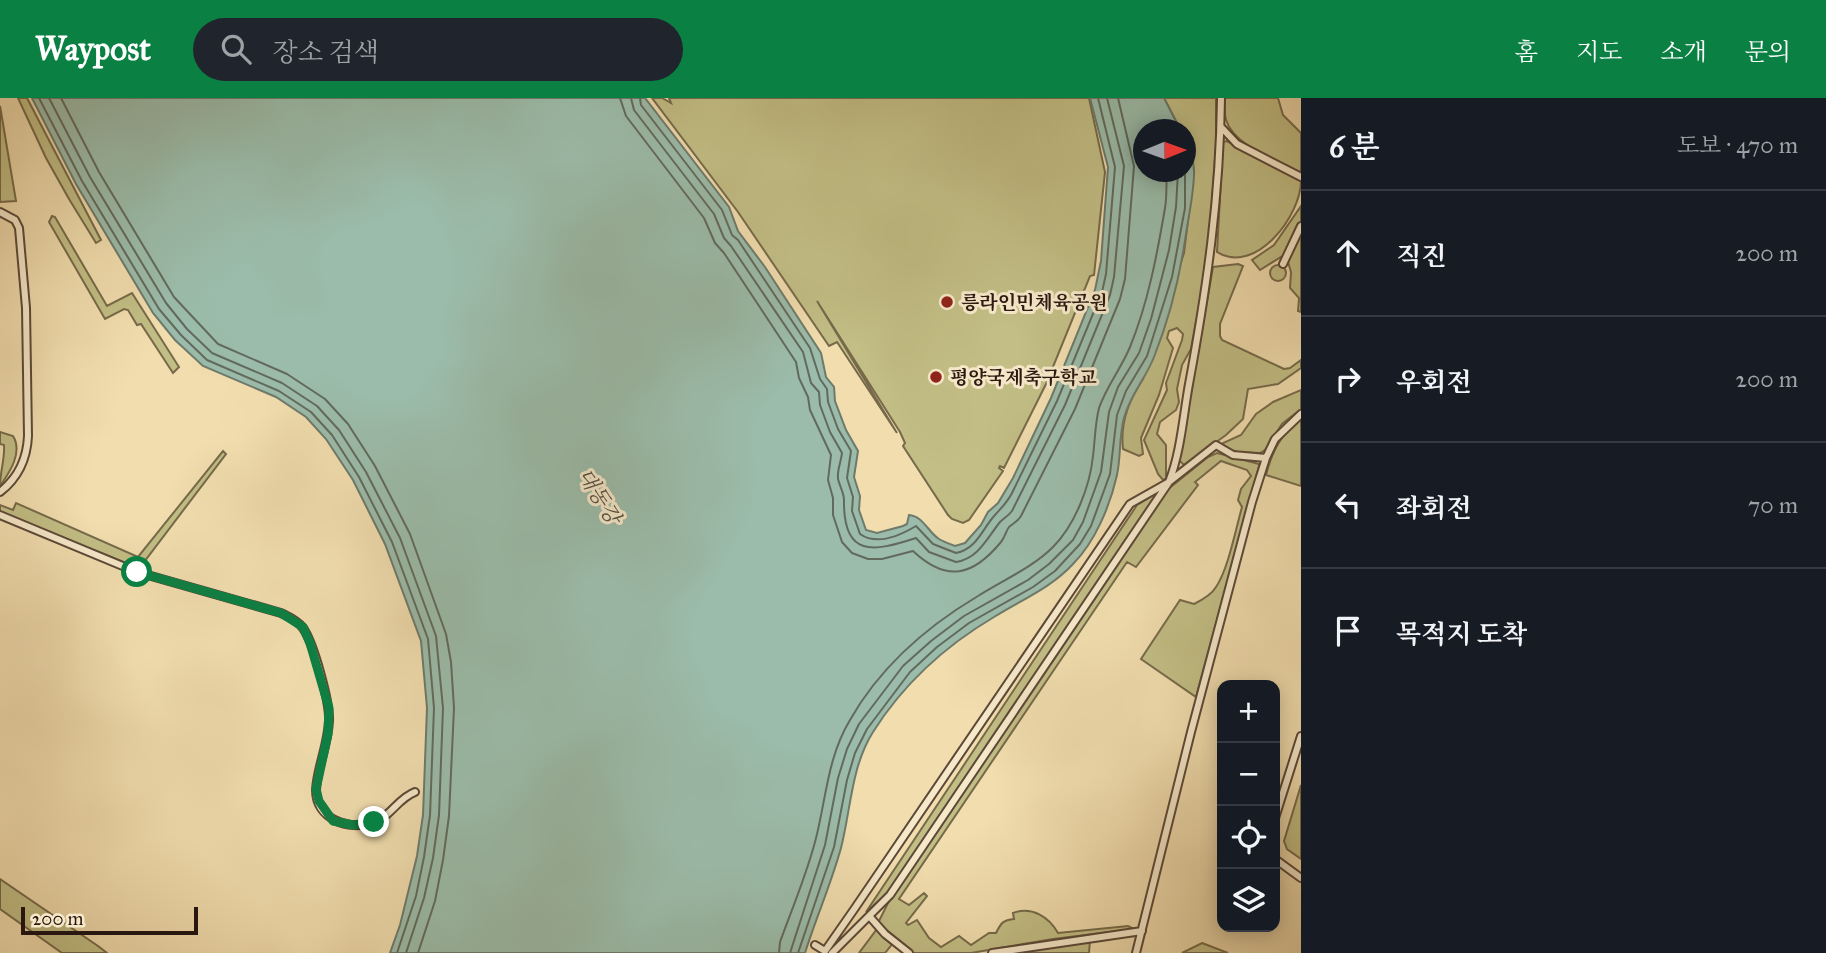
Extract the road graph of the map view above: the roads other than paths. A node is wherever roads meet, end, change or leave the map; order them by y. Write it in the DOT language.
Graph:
graph roads {
  1 [pos="1221,98"];
  2 [pos="1221,127"];
  3 [pos="1301,177"];
  4 [pos="0,212"];
  5 [pos="1301,226"];
  6 [pos="1283,264"];
  7 [pos="1301,414"];
  8 [pos="1266,458"];
  9 [pos="1169,482"];
  10 [pos="0,492"];
  11 [pos="0,515"];
  12 [pos="1301,736"];
  13 [pos="415,792"];
  14 [pos="1279,806"];
  15 [pos="1280,863"];
  16 [pos="1301,878"];
  17 [pos="870,917"];
  18 [pos="1142,931"];
  19 [pos="815,945"];
  20 [pos="832,953"];
  21 [pos="909,953"];
  22 [pos="992,953"];
  23 [pos="1136,953"];
  1 -- 2 [label="street"];
  2 -- 3 [label="street"];
  2 -- 9 [label="street"];
  4 -- 10 [label="street"];
  5 -- 6 [label="street"];
  7 -- 8 [label="street"];
  8 -- 9 [label="street"];
  8 -- 18 [label="street"];
  9 -- 17 [label="street"];
  9 -- 19 [label="street"];
  11 -- 13 [label="street"];
  12 -- 14 [label="street"];
  15 -- 16 [label="street"];
  17 -- 20 [label="street"];
  17 -- 21 [label="street"];
  18 -- 22 [label="street"];
  18 -- 23 [label="street"];
}
